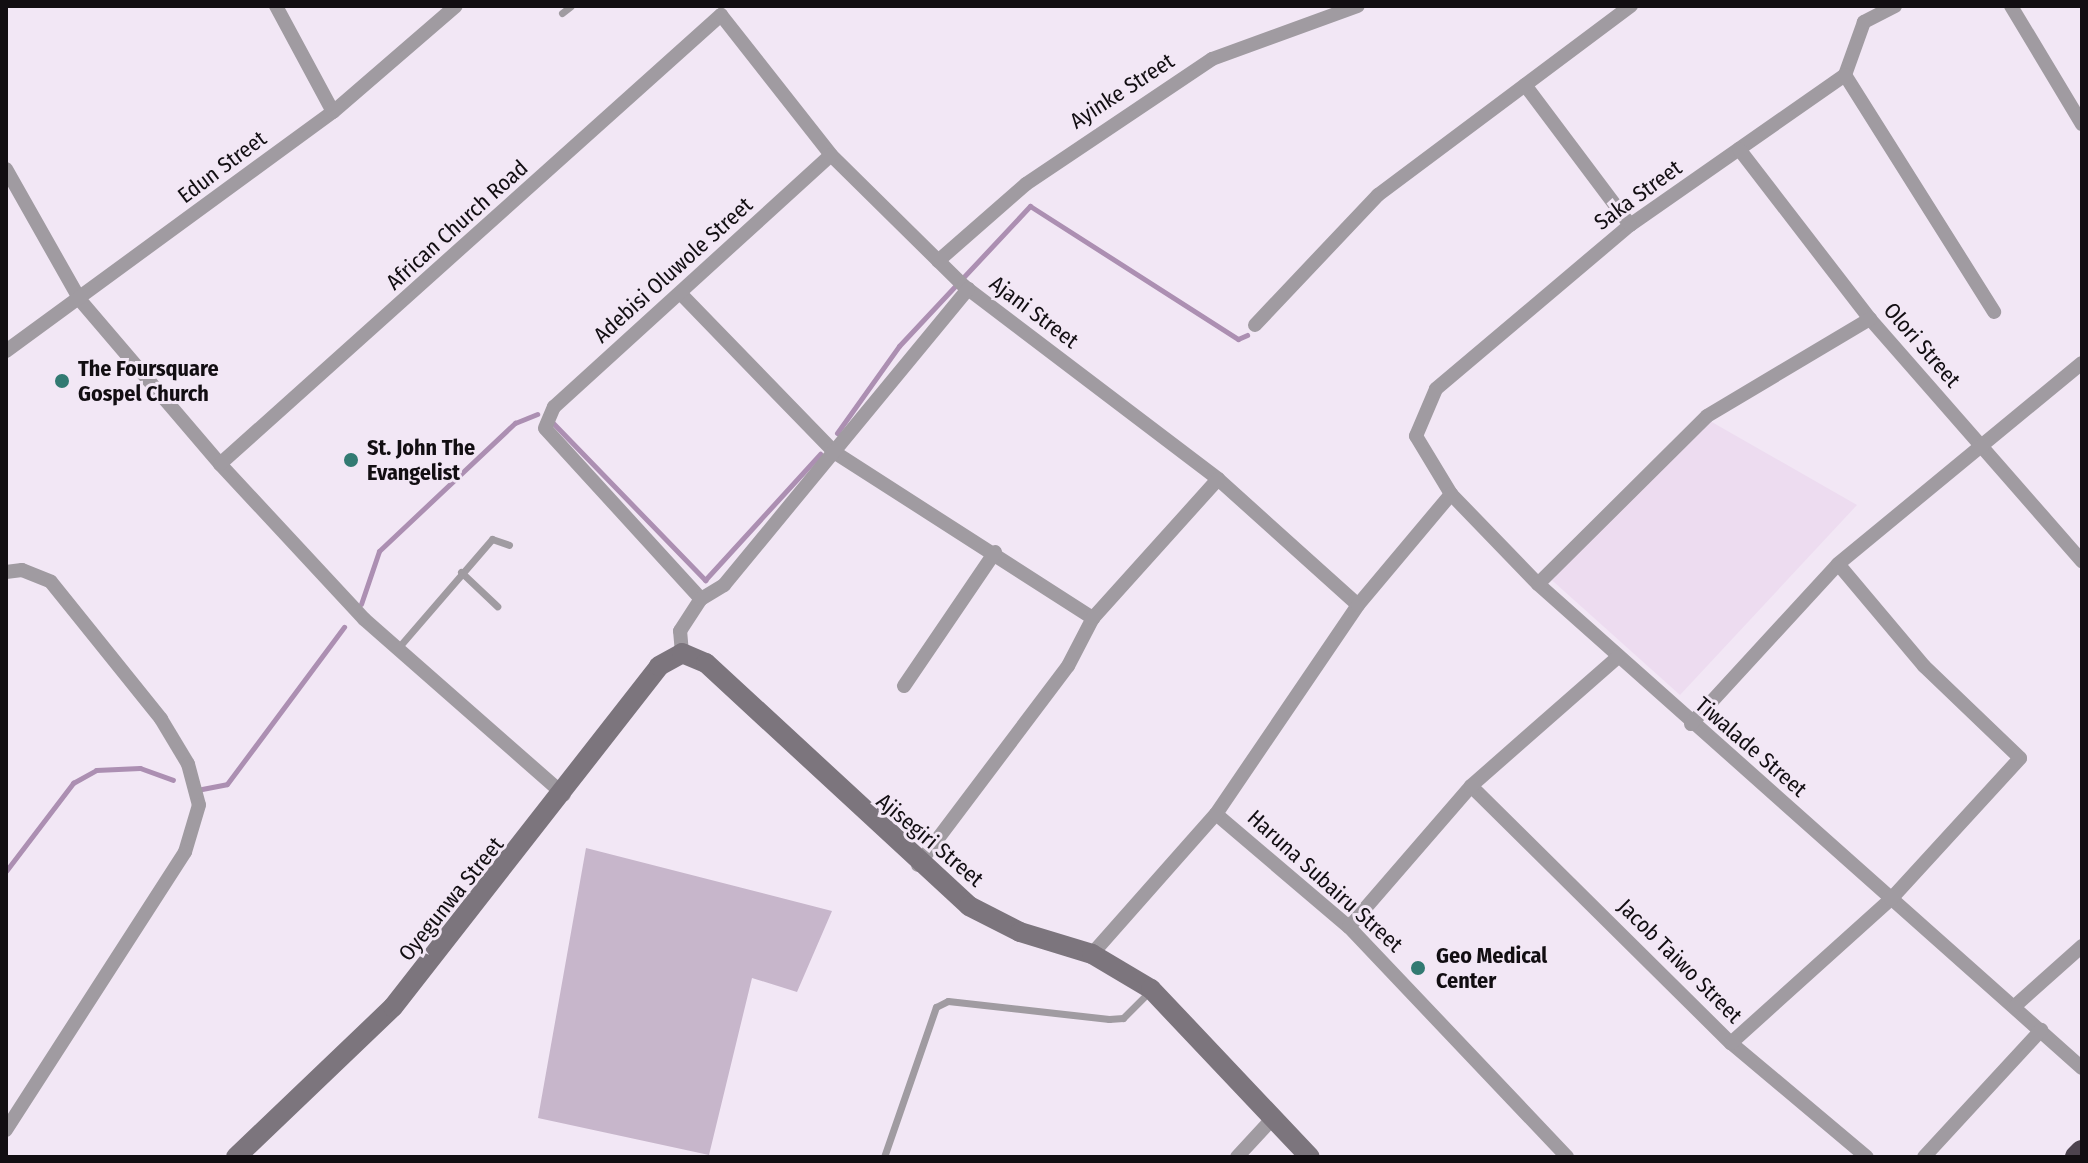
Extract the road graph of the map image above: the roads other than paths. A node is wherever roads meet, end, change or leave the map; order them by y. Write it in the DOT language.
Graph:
graph roads {
  1 [pos="276,6"];
  2 [pos="456,6"];
  3 [pos="571,6"];
  4 [pos="1358,6"];
  5 [pos="1631,6"];
  6 [pos="1895,6"];
  7 [pos="2011,6"];
  8 [pos="718,10"];
  9 [pos="562,13"];
  10 [pos="1845,75"];
  11 [pos="1525,85"];
  12 [pos="333,112"];
  13 [pos="2082,124"];
  14 [pos="1739,149"];
  15 [pos="831,155"];
  16 [pos="6,169"];
  17 [pos="1630,225"];
  18 [pos="938,261"];
  19 [pos="962,284"];
  20 [pos="681,294"];
  21 [pos="80,300"];
  22 [pos="1994,312"];
  23 [pos="1870,319"];
  24 [pos="1255,325"];
  25 [pos="6,351"];
  26 [pos="2082,363"];
  27 [pos="1416,436"];
  28 [pos="1985,449"];
  29 [pos="834,452"];
  30 [pos="220,464"];
  31 [pos="1218,479"];
  32 [pos="1451,494"];
  33 [pos="509,545"];
  34 [pos="995,552"];
  35 [pos="2082,561"];
  36 [pos="1838,564"];
  37 [pos="6,572"];
  38 [pos="461,572"];
  39 [pos="1538,584"];
  40 [pos="701,599"];
  41 [pos="1358,605"];
  42 [pos="497,606"];
  43 [pos="1093,618"];
  44 [pos="397,649"];
  45 [pos="682,653"];
  46 [pos="1618,657"];
  47 [pos="904,686"];
  48 [pos="1691,724"];
  49 [pos="1471,786"];
  50 [pos="564,795"];
  51 [pos="1216,814"];
  52 [pos="918,865"];
  53 [pos="1891,899"];
  54 [pos="1349,927"];
  55 [pos="2082,946"];
  56 [pos="1092,954"];
  57 [pos="1151,989"];
  58 [pos="2016,1005"];
  59 [pos="2041,1030"];
  60 [pos="1731,1043"];
  61 [pos="2082,1068"];
  62 [pos="1274,1117"];
  63 [pos="6,1130"];
  64 [pos="2082,1152"];
  65 [pos="236,1157"];
  66 [pos="884,1157"];
  67 [pos="1237,1157"];
  68 [pos="1310,1157"];
  69 [pos="1567,1157"];
  70 [pos="1867,1157"];
  71 [pos="1924,1157"];
  72 [pos="2077,1157"];
  1 -- 12 [label="street"];
  2 -- 12 [label="street, Edun Street"];
  3 -- 9 [label="lane"];
  4 -- 18 [label="street, Ayinke Street"];
  5 -- 11 [label="street"];
  6 -- 10 [label="street"];
  7 -- 13 [label="street"];
  8 -- 15 [label="street, Ajani Street"];
  8 -- 30 [label="street, African Church Road"];
  10 -- 14 [label="street, Saka Street"];
  10 -- 22 [label="street"];
  11 -- 17 [label="street"];
  11 -- 24 [label="street"];
  12 -- 21 [label="street, Edun Street"];
  14 -- 17 [label="street, Saka Street"];
  14 -- 23 [label="street, Olori Street"];
  15 -- 18 [label="street, Ajani Street"];
  15 -- 20 [label="street, Adebisi Oluwole Street"];
  16 -- 21 [label="street"];
  17 -- 27 [label="street, Saka Street"];
  18 -- 19 [label="street, Ajani Street"];
  19 -- 29 [label="street"];
  19 -- 31 [label="street, Ajani Street"];
  20 -- 29 [label="street"];
  20 -- 40 [label="street, Adebisi Oluwole Street"];
  21 -- 25 [label="street, Edun Street"];
  21 -- 30 [label="street"];
  23 -- 28 [label="street, Olori Street"];
  23 -- 39 [label="street"];
  26 -- 28 [label="street"];
  27 -- 32 [label="street, Tiwalade Street"];
  28 -- 35 [label="street, Olori Street"];
  28 -- 36 [label="street"];
  29 -- 34 [label="street"];
  29 -- 40 [label="street"];
  30 -- 44 [label="street"];
  31 -- 41 [label="street, Ajani Street"];
  31 -- 43 [label="street"];
  32 -- 39 [label="street, Tiwalade Street"];
  32 -- 41 [label="street"];
  33 -- 38 [label="lane"];
  34 -- 43 [label="street"];
  34 -- 47 [label="street"];
  36 -- 48 [label="street"];
  36 -- 53 [label="street"];
  37 -- 63 [label="street"];
  38 -- 42 [label="lane"];
  38 -- 44 [label="lane"];
  39 -- 46 [label="street, Tiwalade Street"];
  40 -- 45 [label="street"];
  41 -- 51 [label="street"];
  43 -- 52 [label="street"];
  44 -- 50 [label="street"];
  45 -- 50 [label="street, Oyegunwa Street"];
  45 -- 52 [label="street, Ajisegiri Street"];
  46 -- 48 [label="street, Tiwalade Street"];
  46 -- 49 [label="street"];
  48 -- 53 [label="street, Tiwalade Street"];
  49 -- 54 [label="street"];
  49 -- 60 [label="street, Jacob Taiwo Street"];
  50 -- 65 [label="street, Oyegunwa Street"];
  51 -- 54 [label="street, Haruna Subairu Street"];
  51 -- 56 [label="street"];
  52 -- 56 [label="street, Ajisegiri Street"];
  53 -- 58 [label="street, Tiwalade Street"];
  53 -- 60 [label="street"];
  54 -- 69 [label="street, Haruna Subairu Street"];
  55 -- 58 [label="street"];
  56 -- 57 [label="street, Ajisegiri Street"];
  57 -- 62 [label="street, Ajisegiri Street"];
  57 -- 66 [label="lane"];
  58 -- 59 [label="street, Tiwalade Street"];
  59 -- 61 [label="street, Tiwalade Street"];
  59 -- 71 [label="street"];
  60 -- 70 [label="street, Jacob Taiwo Street"];
  62 -- 67 [label="street"];
  62 -- 68 [label="street, Ajisegiri Street"];
  64 -- 72 [label="highway"];
}
